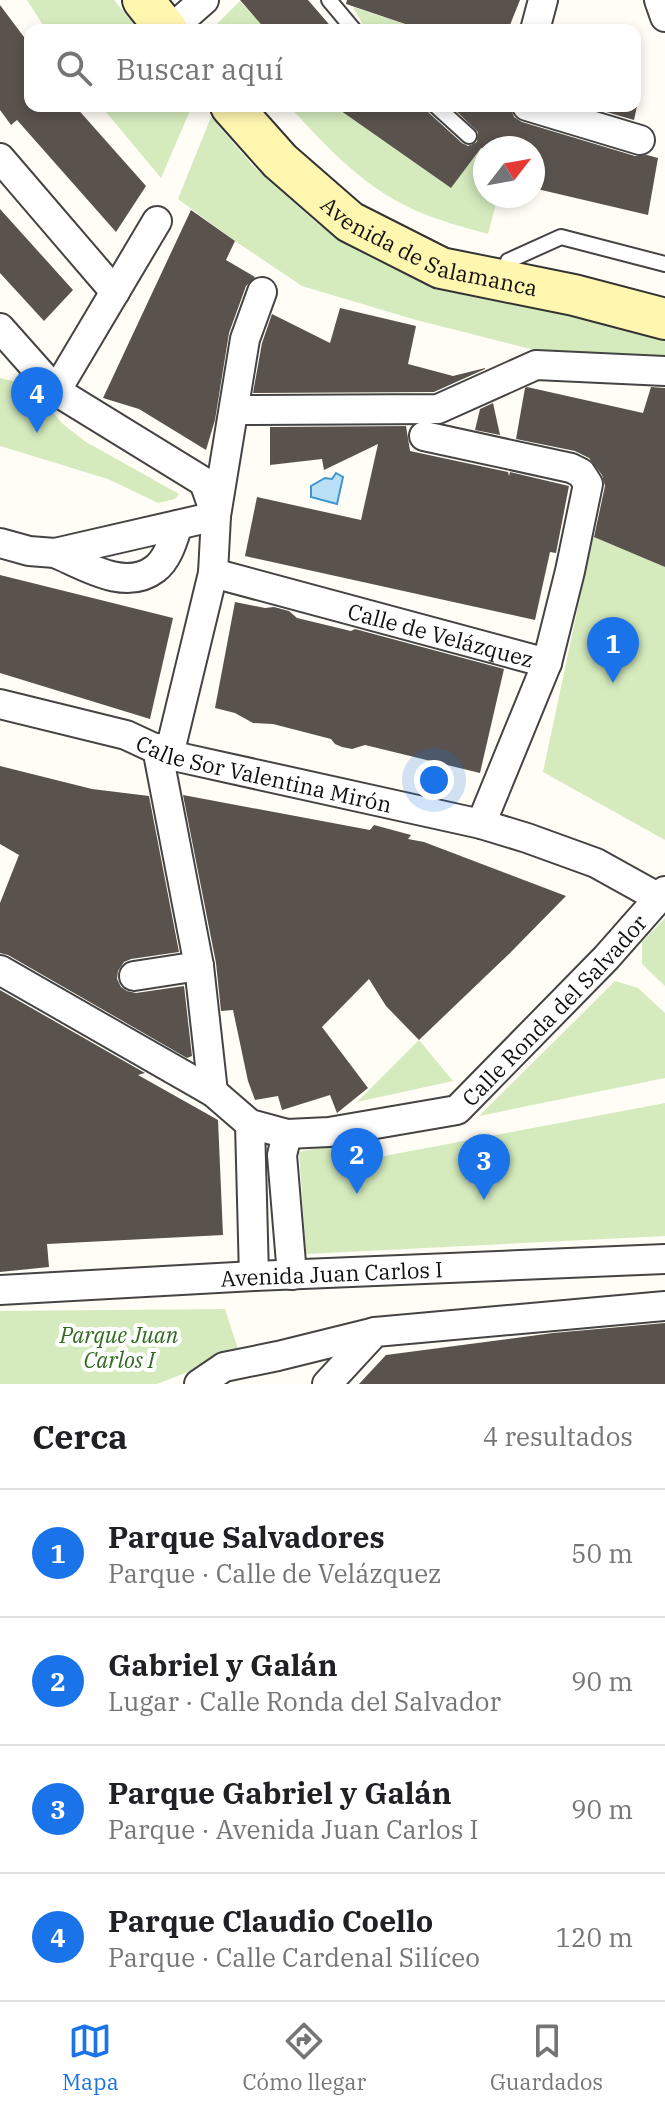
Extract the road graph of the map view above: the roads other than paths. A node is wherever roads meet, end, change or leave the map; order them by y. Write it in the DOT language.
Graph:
graph roads {
  1 [pos="143,0"];
  2 [pos="329,0"];
  3 [pos="543,0"];
  4 [pos="659,0"];
  5 [pos="186,12"];
  6 [pos="665,17"];
  7 [pos="349,24"];
  8 [pos="537,24"];
  9 [pos="236,112"];
  10 [pos="256,112"];
  11 [pos="443,112"];
  12 [pos="547,112"];
  13 [pos="469,136"];
  14 [pos="640,140"];
  15 [pos="0,158"];
  16 [pos="157,221"];
  17 [pos="508,261"];
  18 [pos="665,264"];
  19 [pos="115,292"];
  20 [pos="262,292"];
  21 [pos="665,296"];
  22 [pos="665,319"];
  23 [pos="0,328"];
  24 [pos="665,371"];
  25 [pos="56,391"];
  26 [pos="234,410"];
  27 [pos="424,436"];
  28 [pos="216,516"];
  29 [pos="178,525"];
  30 [pos="0,543"];
  31 [pos="55,553"];
  32 [pos="213,573"];
  33 [pos="547,663"];
  34 [pos="0,704"];
  35 [pos="163,751"];
  36 [pos="481,824"];
  37 [pos="662,894"];
  38 [pos="199,966"];
  39 [pos="0,970"];
  40 [pos="134,976"];
  41 [pos="213,1092"];
  42 [pos="250,1124"];
  43 [pos="287,1134"];
  44 [pos="665,1259"];
  45 [pos="292,1275"];
  46 [pos="254,1276"];
  47 [pos="0,1290"];
  48 [pos="665,1306"];
  49 [pos="375,1332"];
  50 [pos="199,1384"];
  51 [pos="327,1384"];
  1 -- 5 [label="main road"];
  2 -- 7 [label="lane"];
  3 -- 8 [label="street"];
  4 -- 6 [label="street"];
  9 -- 22 [label="main road, Avenida de Salamanca"];
  10 -- 17 [label="main road, Avenida de Salamanca"];
  11 -- 13 [label="lane"];
  12 -- 14 [label="street"];
  15 -- 19 [label="street"];
  16 -- 19 [label="street"];
  17 -- 18 [label="lane"];
  17 -- 21 [label="main road, Avenida de Salamanca"];
  19 -- 25 [label="street"];
  20 -- 26 [label="street"];
  23 -- 25 [label="street"];
  24 -- 26 [label="street"];
  25 -- 28 [label="street"];
  26 -- 28 [label="street"];
  27 -- 33 [label="street"];
  28 -- 29 [label="street"];
  28 -- 32 [label="street"];
  29 -- 31 [label="street"];
  29 -- 31 [label="street"];
  30 -- 31 [label="street"];
  32 -- 33 [label="street, Calle de Velázquez"];
  32 -- 35 [label="street"];
  33 -- 36 [label="street, Calle de Velázquez"];
  34 -- 35 [label="street, Calle Sor Valentina Mirón"];
  35 -- 36 [label="street, Calle Sor Valentina Mirón"];
  35 -- 38 [label="street"];
  36 -- 37 [label="street, Calle Sor Valentina Mirón"];
  37 -- 43 [label="street, Calle Ronda del Salvador"];
  38 -- 40 [label="street"];
  38 -- 41 [label="street"];
  39 -- 41 [label="street, Calle Ronda del Salvador"];
  41 -- 42 [label="street, Calle Ronda del Salvador"];
  42 -- 43 [label="street, Calle Ronda del Salvador"];
  42 -- 46 [label="street"];
  43 -- 45 [label="street"];
  44 -- 45 [label="street, Avenida Juan Carlos I"];
  45 -- 46 [label="street, Avenida Juan Carlos I"];
  46 -- 47 [label="street, Avenida Juan Carlos I"];
  48 -- 49 [label="street"];
  49 -- 50 [label="street"];
  49 -- 51 [label="street"];
}
